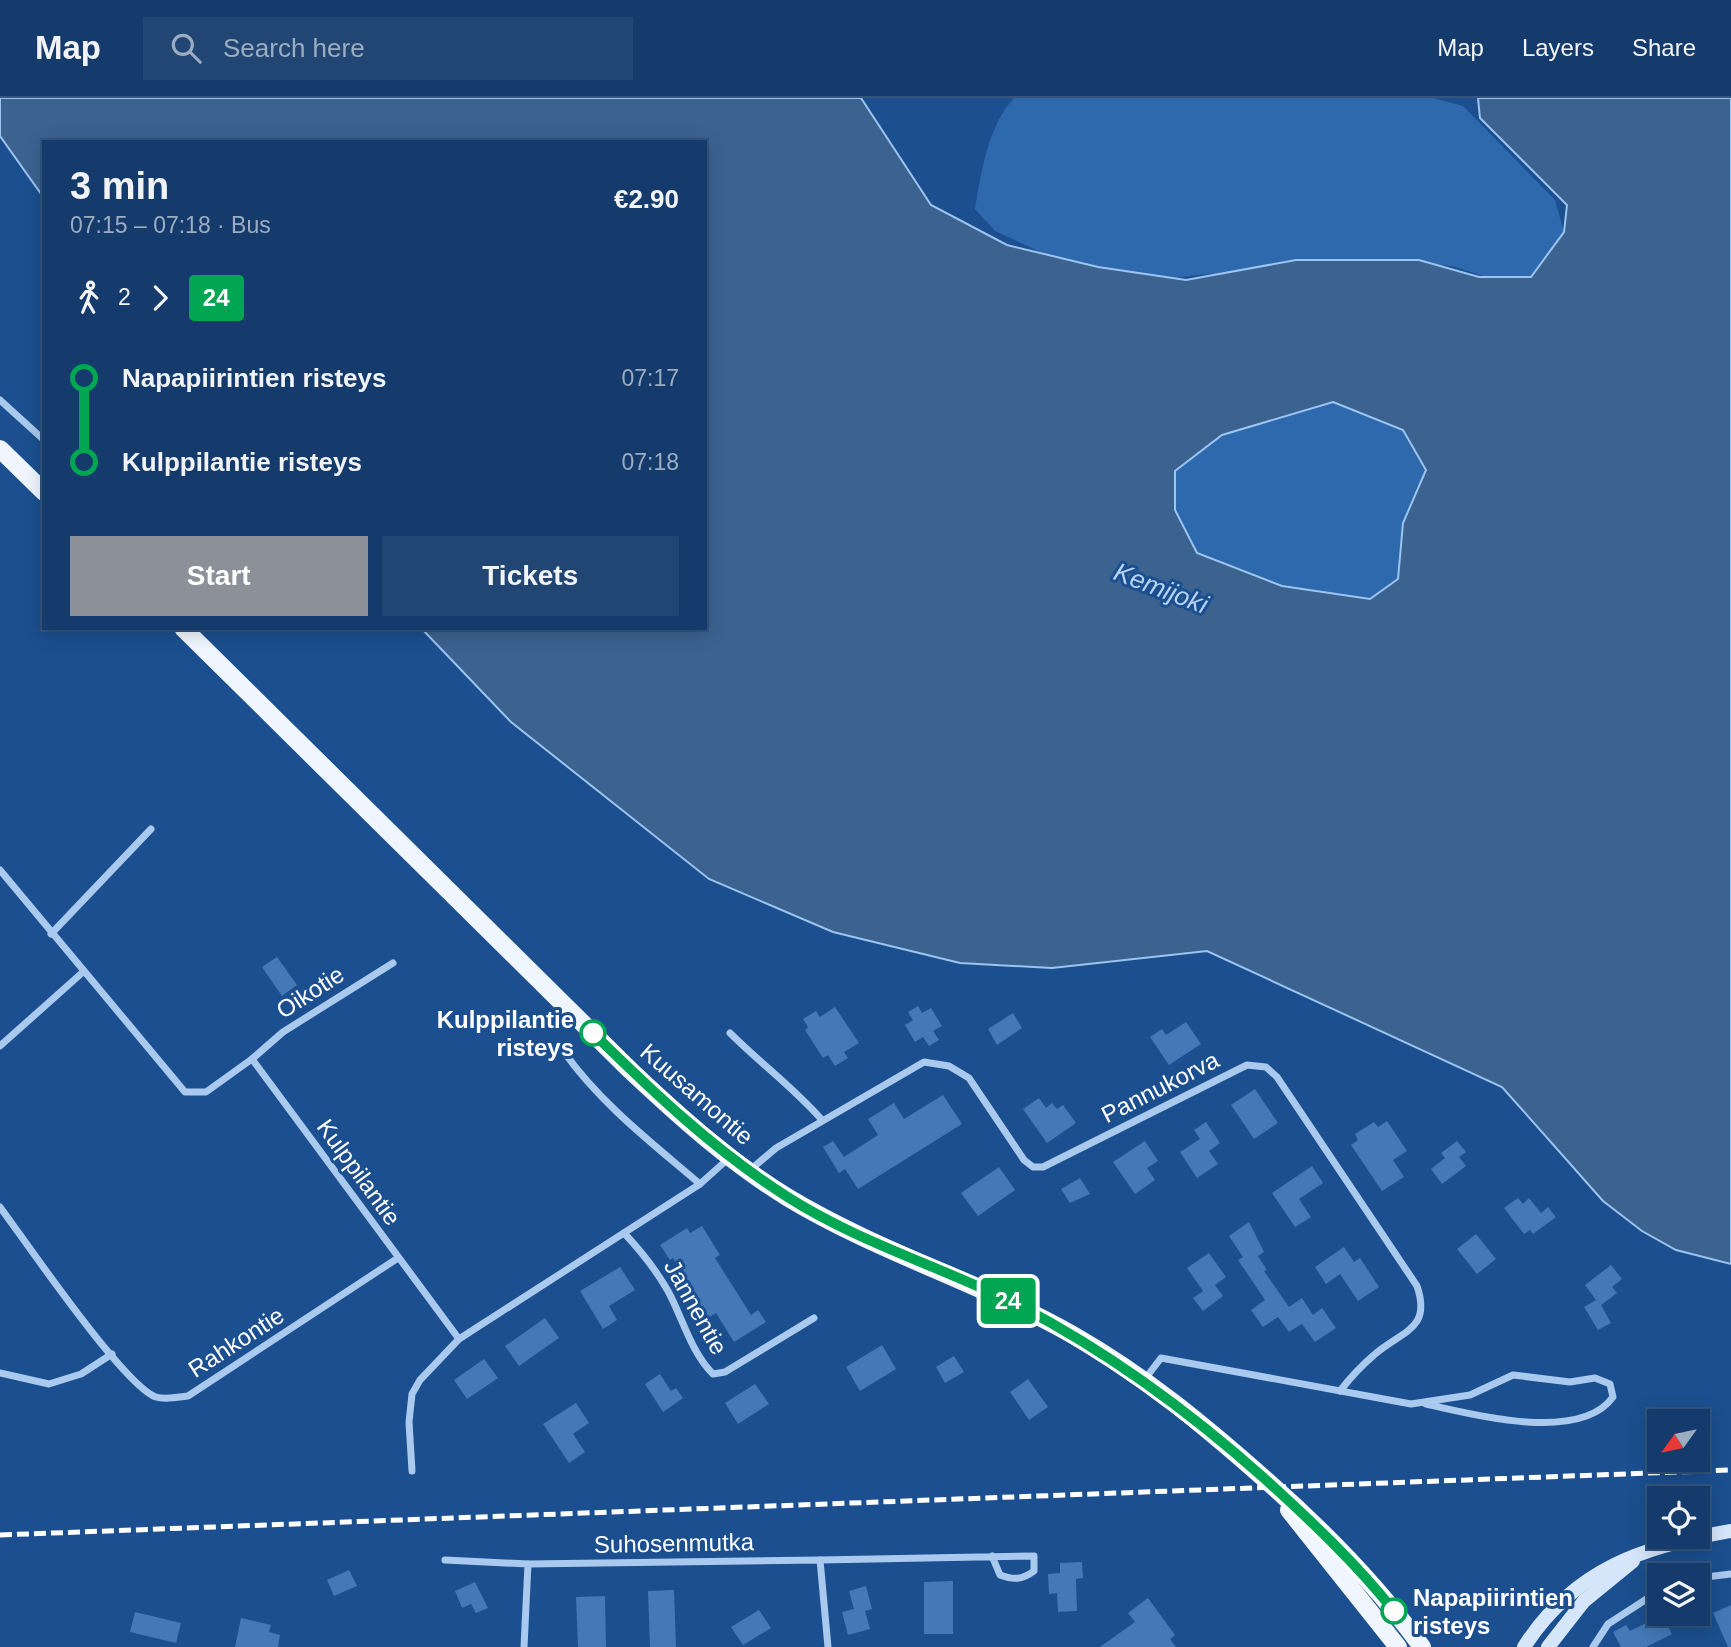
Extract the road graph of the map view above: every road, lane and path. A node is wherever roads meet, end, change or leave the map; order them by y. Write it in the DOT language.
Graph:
graph roads {
  1 [pos="0,400"];
  2 [pos="42,438"];
  3 [pos="0,449"];
  4 [pos="42,490"];
  5 [pos="185,630"];
  6 [pos="151,829"];
  7 [pos="0,870"];
  8 [pos="51,933"];
  9 [pos="393,963"];
  10 [pos="83,972"];
  11 [pos="730,1032"];
  12 [pos="0,1046"];
  13 [pos="564,1052"];
  14 [pos="253,1059"];
  15 [pos="822,1120"];
  16 [pos="730,1158"];
  17 [pos="749,1171"];
  18 [pos="699,1184"];
  19 [pos="0,1208"];
  20 [pos="624,1233"];
  21 [pos="398,1258"];
  22 [pos="814,1318"];
  23 [pos="459,1339"];
  24 [pos="111,1354"];
  25 [pos="0,1373"];
  26 [pos="1145,1380"];
  27 [pos="1340,1391"];
  28 [pos="1426,1404"];
  29 [pos="412,1471"];
  30 [pos="1265,1479"];
  31 [pos="1731,1531"];
  32 [pos="1642,1553"];
  33 [pos="992,1556"];
  34 [pos="445,1559"];
  35 [pos="820,1560"];
  36 [pos="528,1563"];
  37 [pos="1731,1574"];
  38 [pos="1710,1577"];
  39 [pos="1647,1599"];
  40 [pos="524,1647"];
  41 [pos="828,1647"];
  42 [pos="1398,1647"];
  43 [pos="1422,1647"];
  44 [pos="1524,1647"];
  45 [pos="1548,1647"];
  46 [pos="1593,1647"];
  1 -- 2 [label="street"];
  3 -- 4 [label="main road"];
  5 -- 16 [label="main road, Kuusamontie"];
  6 -- 8 [label="street"];
  7 -- 8 [label="street"];
  8 -- 10 [label="street"];
  9 -- 14 [label="street, Oikotie"];
  10 -- 12 [label="street"];
  10 -- 14 [label="street"];
  11 -- 15 [label="street"];
  13 -- 18 [label="street"];
  14 -- 21 [label="street, Kulppilantie"];
  15 -- 17 [label="street, Pannukorva"];
  15 -- 27 [label="street, Pannukorva"];
  16 -- 17 [label="main road, Kuusamontie"];
  16 -- 18 [label="street"];
  17 -- 26 [label="main road, Kuusamontie"];
  18 -- 20 [label="street"];
  19 -- 24 [label="street, Rahkontie"];
  20 -- 22 [label="street, Jannentie"];
  20 -- 23 [label="street"];
  21 -- 23 [label="street, Kulppilantie"];
  21 -- 24 [label="street, Rahkontie"];
  23 -- 29 [label="street"];
  24 -- 25 [label="street"];
  26 -- 27 [label="street"];
  26 -- 30 [label="main road, Kuusamontie"];
  27 -- 28 [label="street"];
  28 -- 28 [label="street"];
  30 -- 42 [label="main road, Kuusamontie"];
  30 -- 43 [label="main road, Kuusamontie"];
  31 -- 32 [label="main road"];
  32 -- 44 [label="main road"];
  32 -- 45 [label="main road"];
  33 -- 33 [label="street, Suhosenmutka"];
  33 -- 35 [label="street, Suhosenmutka"];
  34 -- 36 [label="street, Suhosenmutka"];
  35 -- 36 [label="street, Suhosenmutka"];
  35 -- 41 [label="street"];
  36 -- 40 [label="street"];
  37 -- 38 [label="street"];
  39 -- 46 [label="street"];
}
